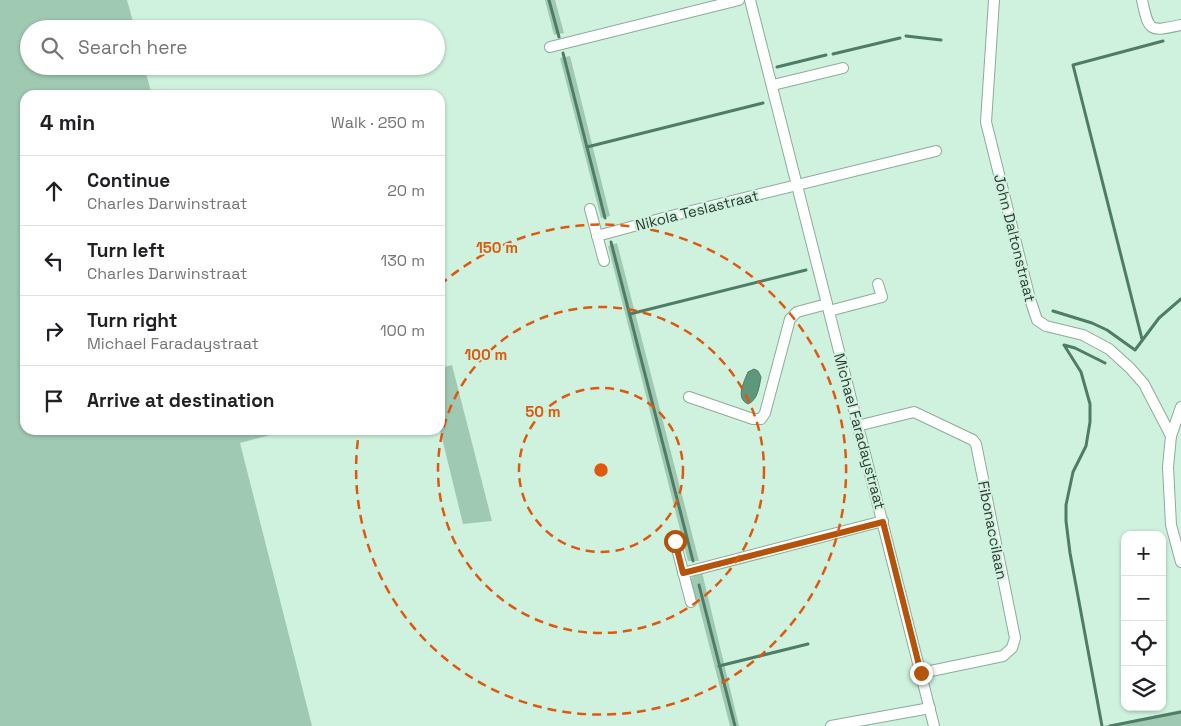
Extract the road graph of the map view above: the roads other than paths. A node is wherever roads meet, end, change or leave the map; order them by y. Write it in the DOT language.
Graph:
graph roads {
  1 [pos="739,0"];
  2 [pos="750,0"];
  3 [pos="994,0"];
  4 [pos="1142,0"];
  5 [pos="1181,25"];
  6 [pos="550,47"];
  7 [pos="843,68"];
  8 [pos="773,86"];
  9 [pos="936,151"];
  10 [pos="798,185"];
  11 [pos="590,209"];
  12 [pos="597,236"];
  13 [pos="604,261"];
  14 [pos="878,284"];
  15 [pos="828,307"];
  16 [pos="689,397"];
  17 [pos="1181,408"];
  18 [pos="857,426"];
  19 [pos="1171,436"];
  20 [pos="883,522"];
  21 [pos="675,541"];
  22 [pos="1181,562"];
  23 [pos="683,573"];
  24 [pos="690,602"];
  25 [pos="921,673"];
  26 [pos="930,708"];
  27 [pos="831,726"];
  28 [pos="934,726"];
  1 -- 6 [label="street"];
  2 -- 8 [label="street, Michael Faradaystraat"];
  3 -- 19 [label="street, John Daltonstraat"];
  4 -- 5 [label="street"];
  7 -- 8 [label="street"];
  8 -- 10 [label="street, Michael Faradaystraat"];
  9 -- 10 [label="street"];
  10 -- 12 [label="street, Nikola Teslastraat"];
  10 -- 15 [label="street, Michael Faradaystraat"];
  11 -- 12 [label="street"];
  12 -- 13 [label="street"];
  14 -- 15 [label="street"];
  15 -- 16 [label="street"];
  15 -- 18 [label="street, Michael Faradaystraat"];
  17 -- 19 [label="street"];
  18 -- 20 [label="street, Michael Faradaystraat"];
  18 -- 25 [label="street, Fibonaccilaan"];
  19 -- 22 [label="street"];
  20 -- 23 [label="street"];
  20 -- 25 [label="street, Michael Faradaystraat"];
  21 -- 23 [label="street"];
  23 -- 24 [label="street"];
  25 -- 26 [label="street, Michael Faradaystraat"];
  26 -- 27 [label="street"];
  26 -- 28 [label="street, Michael Faradaystraat"];
}
